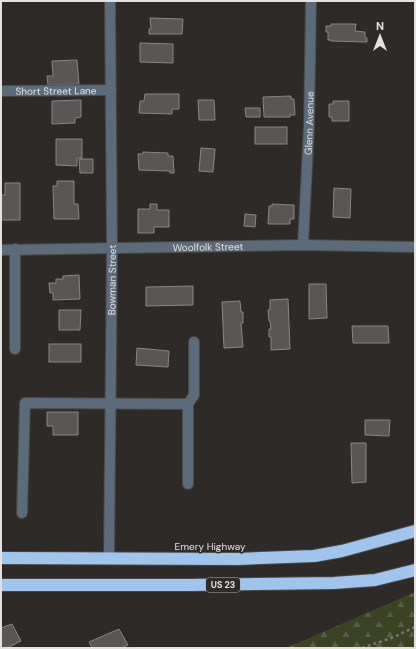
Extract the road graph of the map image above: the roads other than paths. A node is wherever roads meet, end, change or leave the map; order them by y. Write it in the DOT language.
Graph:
graph roads {
  1 [pos="110,1"];
  2 [pos="311,1"];
  3 [pos="111,90"];
  4 [pos="1,91"];
  5 [pos="303,246"];
  6 [pos="415,247"];
  7 [pos="112,248"];
  8 [pos="15,249"];
  9 [pos="1,250"];
  10 [pos="194,342"];
  11 [pos="15,349"];
  12 [pos="110,404"];
  13 [pos="188,404"];
  14 [pos="188,484"];
  15 [pos="22,513"];
  16 [pos="415,531"];
  17 [pos="1,558"];
  18 [pos="109,558"];
  19 [pos="415,570"];
  20 [pos="1,585"];
  1 -- 3 [label="street, Bowman Street"];
  2 -- 5 [label="street, Glenn Avenue"];
  3 -- 4 [label="street, Short Street Lane"];
  3 -- 7 [label="street, Bowman Street"];
  5 -- 6 [label="street, Woolfolk Street"];
  5 -- 7 [label="street, Woolfolk Street"];
  7 -- 8 [label="street, Woolfolk Street"];
  7 -- 12 [label="street, Bowman Street"];
  8 -- 9 [label="street, Woolfolk Street"];
  8 -- 11 [label="street"];
  10 -- 13 [label="street"];
  12 -- 13 [label="street"];
  12 -- 15 [label="street"];
  12 -- 18 [label="street, Bowman Street"];
  13 -- 14 [label="street"];
  16 -- 18 [label="highway, Emery Highway"];
  17 -- 18 [label="highway, Emery Highway"];
  19 -- 20 [label="highway, US 23"];
}
